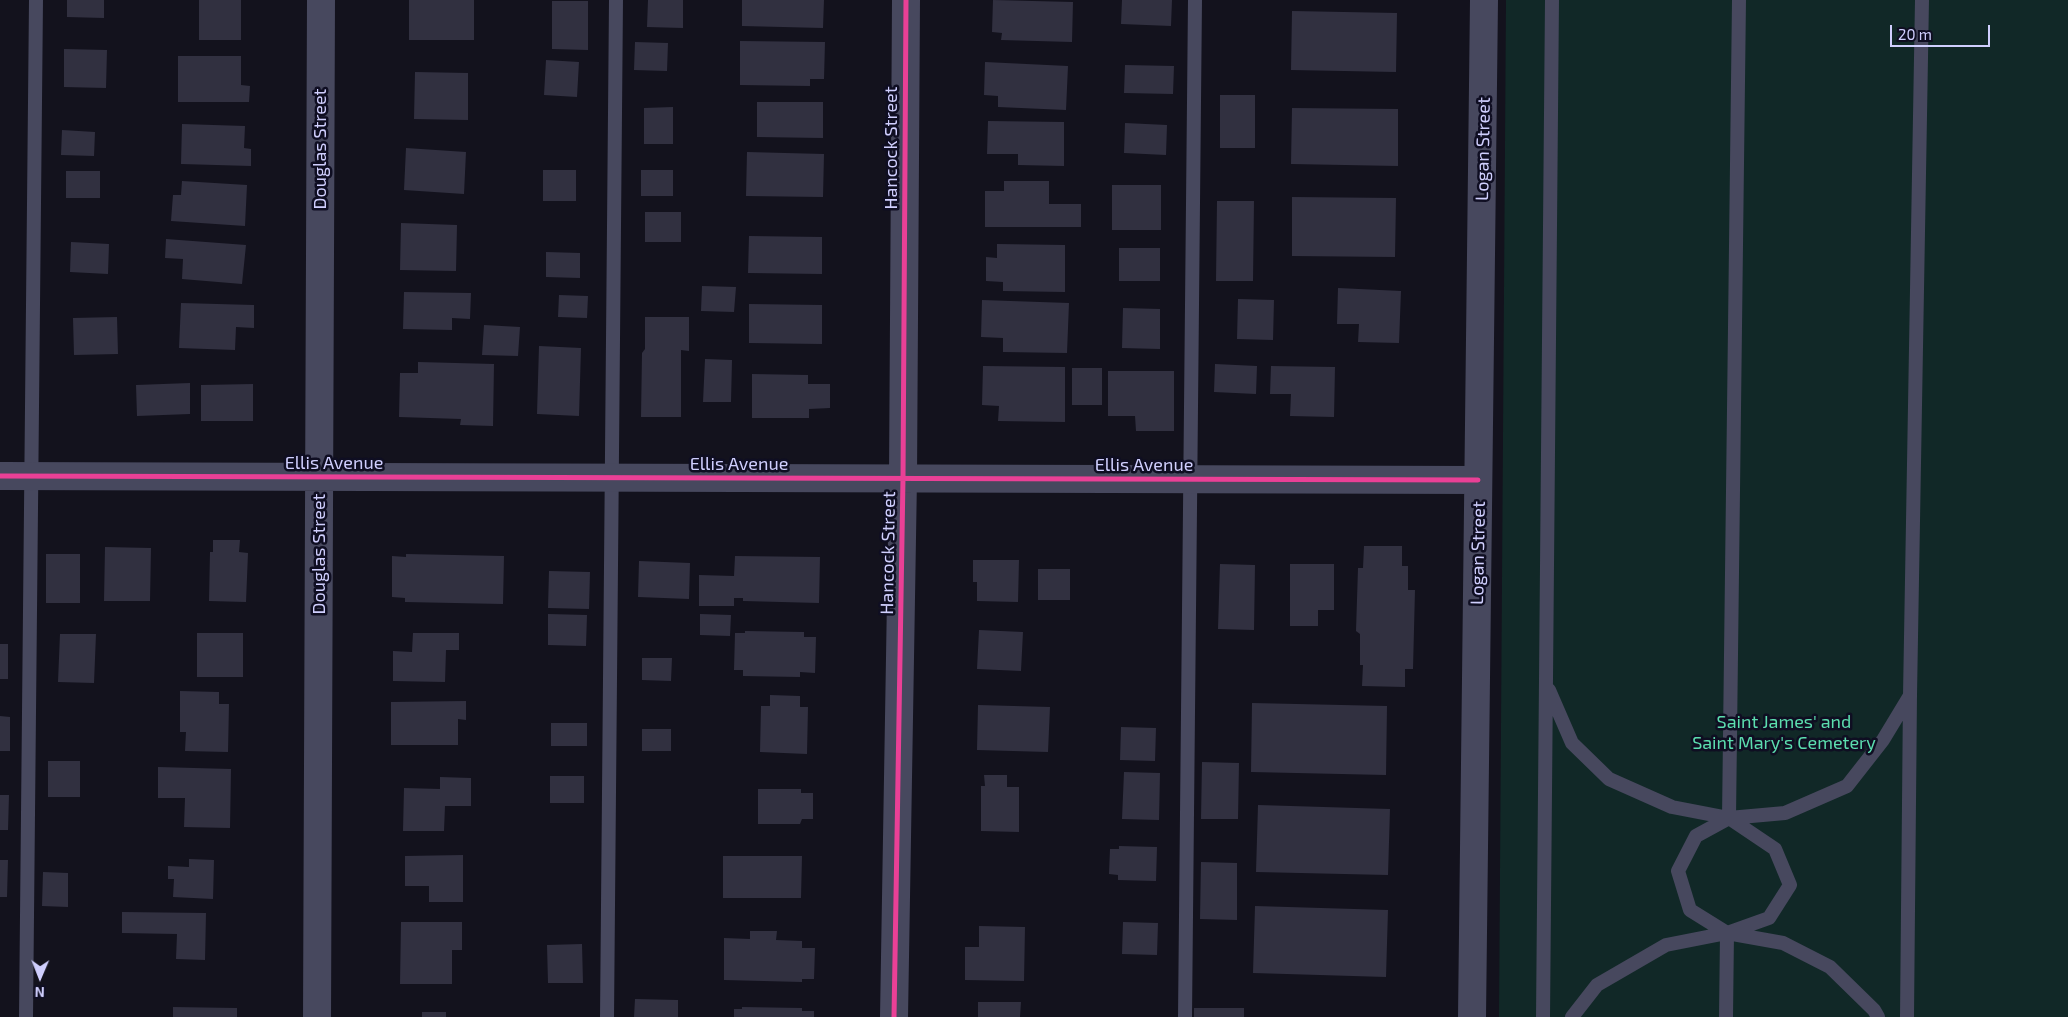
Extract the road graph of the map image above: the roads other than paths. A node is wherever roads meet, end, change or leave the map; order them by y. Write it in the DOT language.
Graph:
graph roads {
  1 [pos="36,0"];
  2 [pos="321,0"];
  3 [pos="616,0"];
  4 [pos="906,0"];
  5 [pos="1195,0"];
  6 [pos="1484,0"];
  7 [pos="1552,0"];
  8 [pos="1738,0"];
  9 [pos="1922,0"];
  10 [pos="0,476"];
  11 [pos="30,476"];
  12 [pos="320,477"];
  13 [pos="613,478"];
  14 [pos="903,478"];
  15 [pos="1190,479"];
  16 [pos="1478,480"];
  17 [pos="1546,684"];
  18 [pos="1910,695"];
  19 [pos="1729,818"];
  20 [pos="1727,933"];
  21 [pos="26,1017"];
  22 [pos="317,1017"];
  23 [pos="608,1017"];
  24 [pos="894,1017"];
  25 [pos="1185,1017"];
  26 [pos="1472,1017"];
  27 [pos="1543,1017"];
  28 [pos="1572,1017"];
  29 [pos="1726,1017"];
  30 [pos="1878,1017"];
  31 [pos="1907,1017"];
  1 -- 11 [label="lane"];
  2 -- 12 [label="street, Douglas Street"];
  3 -- 13 [label="lane"];
  4 -- 14 [label="street, Hancock Street"];
  5 -- 15 [label="lane"];
  6 -- 16 [label="street, Logan Street"];
  7 -- 17 [label="lane"];
  8 -- 19 [label="lane"];
  9 -- 18 [label="lane"];
  10 -- 11 [label="street, Ellis Avenue"];
  11 -- 12 [label="street, Ellis Avenue"];
  11 -- 21 [label="lane"];
  12 -- 13 [label="street, Ellis Avenue"];
  12 -- 22 [label="street, Douglas Street"];
  13 -- 14 [label="street, Ellis Avenue"];
  13 -- 23 [label="lane"];
  14 -- 15 [label="street, Ellis Avenue"];
  14 -- 24 [label="street, Hancock Street"];
  15 -- 16 [label="street, Ellis Avenue"];
  15 -- 25 [label="lane"];
  16 -- 26 [label="street, Logan Street"];
  17 -- 19 [label="lane"];
  17 -- 27 [label="lane"];
  18 -- 19 [label="lane"];
  18 -- 31 [label="lane"];
  19 -- 20 [label="lane"];
  19 -- 20 [label="lane"];
  20 -- 28 [label="lane"];
  20 -- 29 [label="lane"];
  20 -- 30 [label="lane"];
}
